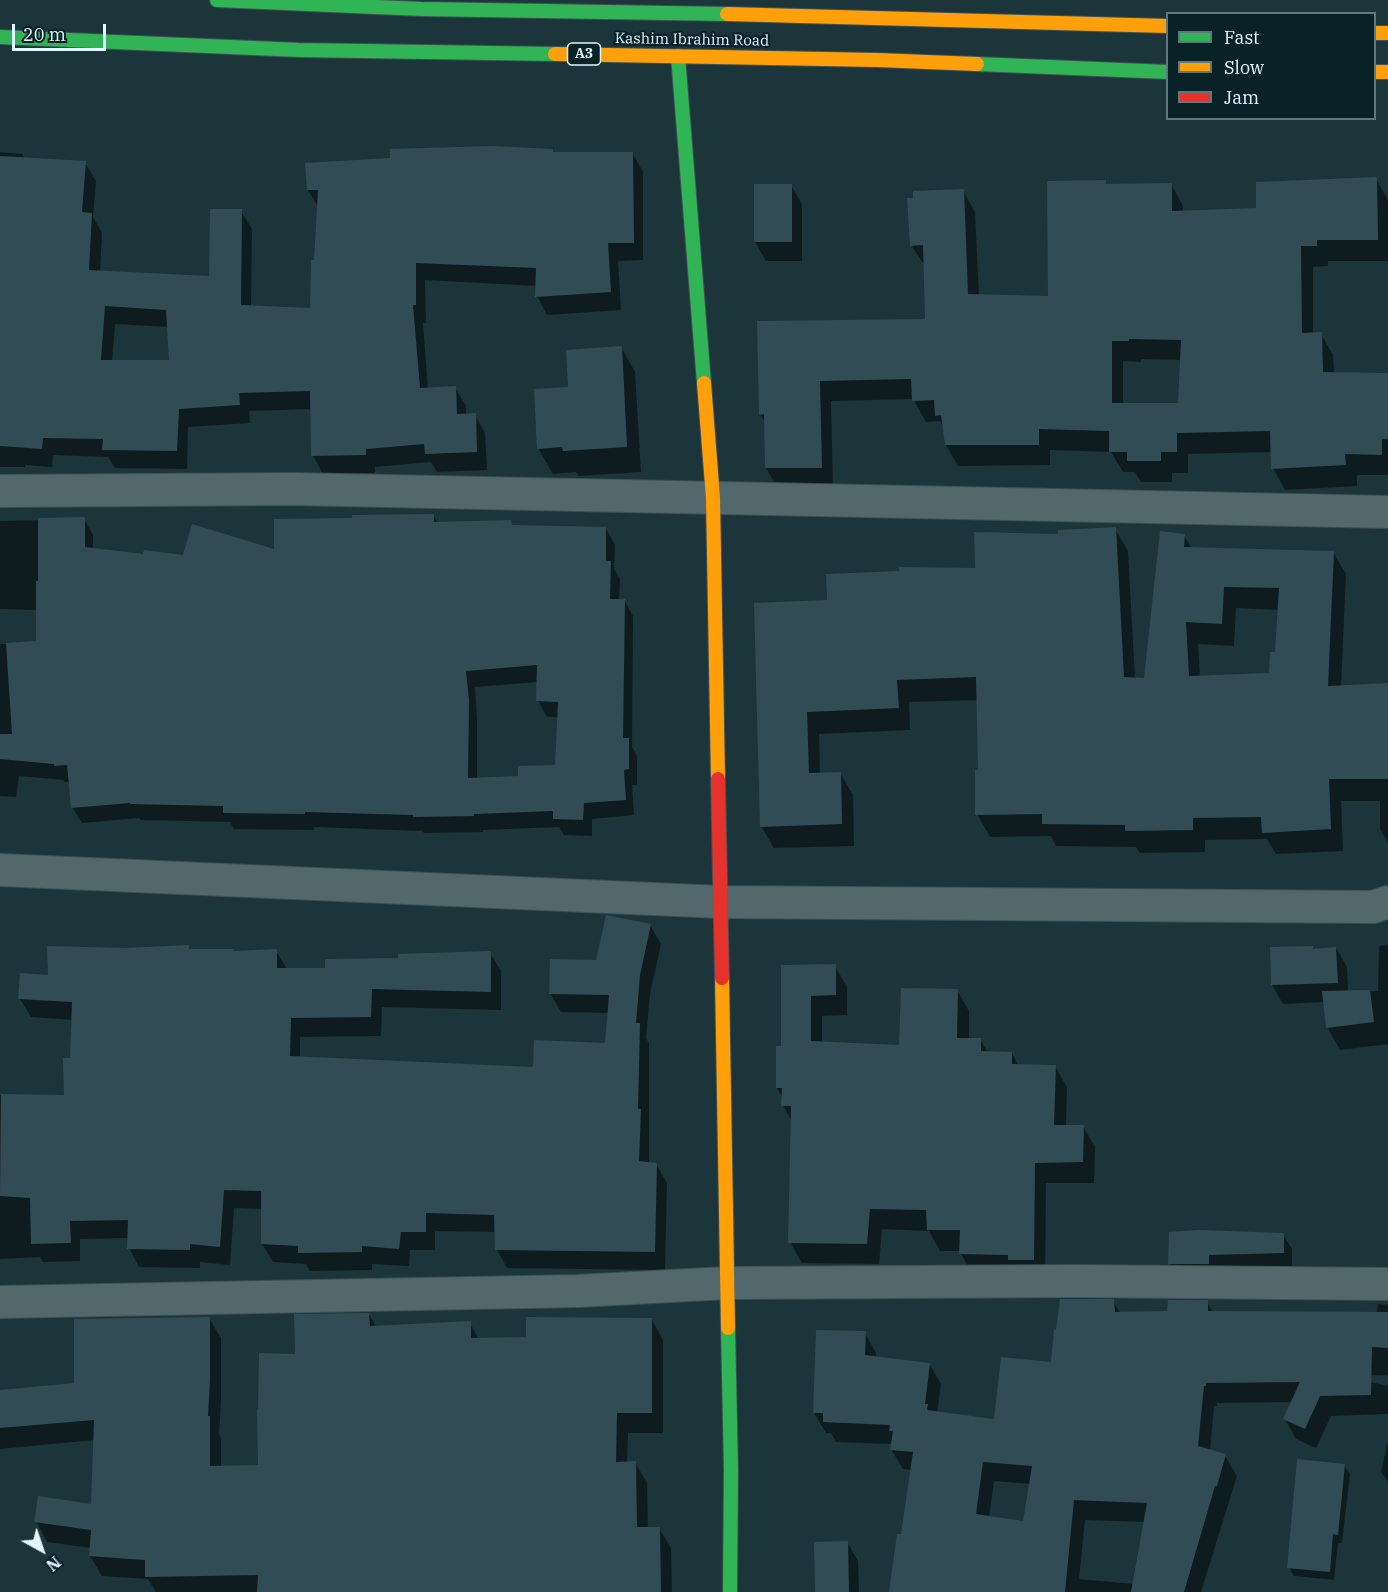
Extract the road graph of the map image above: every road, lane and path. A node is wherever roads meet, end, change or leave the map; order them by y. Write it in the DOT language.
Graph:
graph roads {
  1 [pos="217,0"];
  2 [pos="707,6"];
  3 [pos="1166,26"];
  4 [pos="0,38"];
  5 [pos="678,56"];
  6 [pos="1166,72"];
  7 [pos="0,491"];
  8 [pos="713,498"];
  9 [pos="1388,512"];
  10 [pos="0,870"];
  11 [pos="721,902"];
  12 [pos="1388,902"];
  13 [pos="727,1283"];
  14 [pos="1388,1284"];
  15 [pos="0,1302"];
  16 [pos="730,1592"];
  1 -- 2 [label="main road, Kashim Ibrahim Road"];
  2 -- 3 [label="main road, Kashim Ibrahim Road"];
  4 -- 5 [label="main road, Kashim Ibrahim Road / A3"];
  5 -- 6 [label="main road, Kashim Ibrahim Road / A3"];
  5 -- 8 [label="main road"];
  7 -- 8 [label="street"];
  8 -- 9 [label="street"];
  8 -- 11 [label="main road"];
  10 -- 11 [label="street"];
  11 -- 12 [label="street"];
  11 -- 13 [label="main road"];
  13 -- 14 [label="street"];
  13 -- 15 [label="street"];
  13 -- 16 [label="main road"];
}
